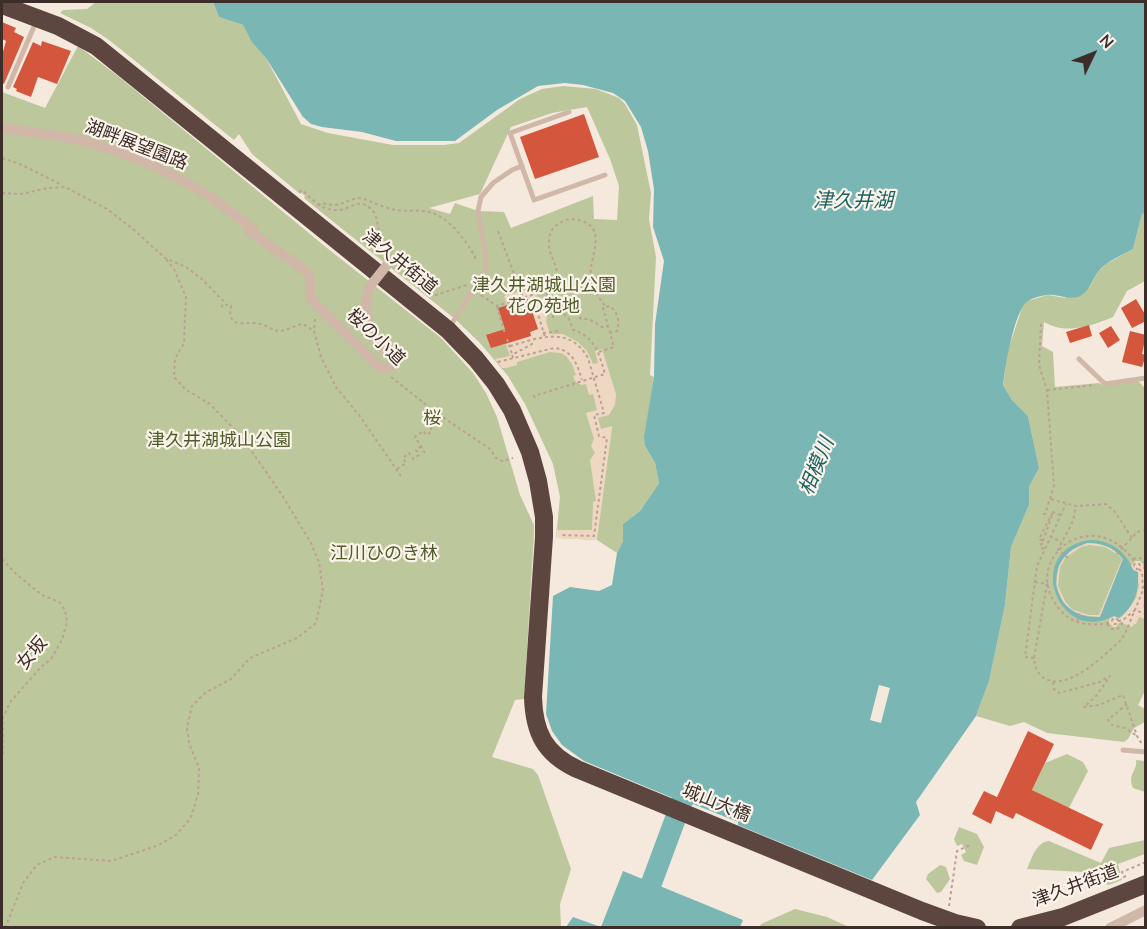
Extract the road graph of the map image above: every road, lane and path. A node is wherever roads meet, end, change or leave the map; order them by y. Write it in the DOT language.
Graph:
graph roads {
  1 [pos="2,5"];
  2 [pos="38,18"];
  3 [pos="8,87"];
  4 [pos="569,112"];
  5 [pos="2,128"];
  6 [pos="2,158"];
  7 [pos="522,166"];
  8 [pos="605,175"];
  9 [pos="65,187"];
  10 [pos="2,193"];
  11 [pos="296,195"];
  12 [pos="320,203"];
  13 [pos="498,231"];
  14 [pos="394,257"];
  15 [pos="165,258"];
  16 [pos="478,266"];
  17 [pos="310,278"];
  18 [pos="470,284"];
  19 [pos="473,290"];
  20 [pos="546,293"];
  21 [pos="549,297"];
  22 [pos="571,297"];
  23 [pos="524,298"];
  24 [pos="579,303"];
  25 [pos="553,304"];
  26 [pos="564,305"];
  27 [pos="497,306"];
  28 [pos="606,307"];
  29 [pos="536,310"];
  30 [pos="553,319"];
  31 [pos="1041,324"];
  32 [pos="608,326"];
  33 [pos="448,330"];
  34 [pos="557,330"];
  35 [pos="543,333"];
  36 [pos="610,333"];
  37 [pos="506,334"];
  38 [pos="544,337"];
  39 [pos="507,339"];
  40 [pos="532,342"];
  41 [pos="510,346"];
  42 [pos="535,352"];
  43 [pos="598,352"];
  44 [pos="513,357"];
  45 [pos="1079,359"];
  46 [pos="495,363"];
  47 [pos="380,368"];
  48 [pos="593,378"];
  49 [pos="1146,378"];
  50 [pos="582,381"];
  51 [pos="1105,384"];
  52 [pos="1047,390"];
  53 [pos="535,398"];
  54 [pos="435,412"];
  55 [pos="421,446"];
  56 [pos="425,453"];
  57 [pos="513,458"];
  58 [pos="397,469"];
  59 [pos="401,476"];
  60 [pos="1051,499"];
  61 [pos="1066,504"];
  62 [pos="1076,506"];
  63 [pos="1041,515"];
  64 [pos="1061,515"];
  65 [pos="1146,530"];
  66 [pos="556,535"];
  67 [pos="1050,536"];
  68 [pos="1132,538"];
  69 [pos="1062,543"];
  70 [pos="1044,549"];
  71 [pos="1058,550"];
  72 [pos="1120,551"];
  73 [pos="1065,556"];
  74 [pos="2,559"];
  75 [pos="1146,566"];
  76 [pos="1035,582"];
  77 [pos="1146,583"];
  78 [pos="1047,584"];
  79 [pos="1144,590"];
  80 [pos="1135,610"];
  81 [pos="1146,614"];
  82 [pos="1123,620"];
  83 [pos="1118,621"];
  84 [pos="1035,624"];
  85 [pos="1034,658"];
  86 [pos="1053,682"];
  87 [pos="533,697"];
  88 [pos="1127,704"];
  89 [pos="1134,729"];
  90 [pos="1137,736"];
  91 [pos="1123,750"];
  92 [pos="1146,752"];
  93 [pos="2,756"];
  94 [pos="970,845"];
  95 [pos="1146,862"];
  96 [pos="1140,878"];
  97 [pos="1146,910"];
  98 [pos="946,919"];
  99 [pos="5,927"];
  100 [pos="977,927"];
  101 [pos="1020,927"];
  102 [pos="1110,927"];
  1 -- 2 [label="highway, 津久井街道"];
  2 -- 3 [label="lane"];
  2 -- 33 [label="highway, 津久井街道"];
  4 -- 7 [label="lane"];
  5 -- 17 [label="street, 湖畔展望園路"];
  6 -- 9 [label="path"];
  7 -- 8 [label="lane"];
  7 -- 19 [label="lane"];
  9 -- 10 [label="path"];
  9 -- 15 [label="path"];
  11 -- 14 [label="path"];
  12 -- 16 [label="path"];
  13 -- 23 [label="path"];
  14 -- 18 [label="path"];
  14 -- 47 [label="street, bridge"];
  15 -- 58 [label="path"];
  15 -- 99 [label="path"];
  17 -- 47 [label="street, 桜の小道"];
  19 -- 27 [label="path"];
  19 -- 33 [label="lane"];
  20 -- 21 [label="path"];
  21 -- 25 [label="path"];
  21 -- 26 [label="path"];
  22 -- 24 [label="path"];
  23 -- 27 [label="path"];
  23 -- 29 [label="path"];
  24 -- 26 [label="path"];
  24 -- 32 [label="path"];
  25 -- 29 [label="path"];
  25 -- 30 [label="path"];
  26 -- 28 [label="path"];
  26 -- 43 [label="path"];
  27 -- 37 [label="path"];
  28 -- 32 [label="path"];
  28 -- 36 [label="path"];
  29 -- 35 [label="path"];
  31 -- 52 [label="path"];
  32 -- 36 [label="path"];
  33 -- 87 [label="highway, 津久井街道"];
  34 -- 35 [label="path"];
  35 -- 38 [label="path"];
  36 -- 43 [label="path"];
  38 -- 40 [label="path"];
  38 -- 48 [label="path"];
  39 -- 41 [label="path"];
  40 -- 41 [label="path"];
  40 -- 42 [label="path"];
  40 -- 44 [label="path"];
  41 -- 44 [label="path"];
  42 -- 44 [label="path"];
  42 -- 50 [label="path"];
  43 -- 48 [label="path"];
  44 -- 46 [label="path"];
  45 -- 51 [label="lane"];
  47 -- 54 [label="path, 桜の小道"];
  48 -- 50 [label="path"];
  48 -- 66 [label="path"];
  49 -- 51 [label="lane"];
  50 -- 53 [label="path"];
  51 -- 52 [label="path"];
  52 -- 60 [label="path"];
  54 -- 55 [label="path"];
  54 -- 57 [label="path, 桜の小道"];
  55 -- 56 [label="path"];
  55 -- 58 [label="path"];
  58 -- 59 [label="path"];
  60 -- 61 [label="path"];
  60 -- 63 [label="path"];
  61 -- 62 [label="path"];
  61 -- 64 [label="path"];
  62 -- 68 [label="path"];
  62 -- 69 [label="path"];
  64 -- 67 [label="path"];
  64 -- 70 [label="path"];
  65 -- 68 [label="path"];
  67 -- 69 [label="path"];
  67 -- 70 [label="path"];
  68 -- 72 [label="path"];
  69 -- 71 [label="path"];
  70 -- 76 [label="path"];
  71 -- 72 [label="path"];
  71 -- 73 [label="path"];
  71 -- 78 [label="path"];
  72 -- 75 [label="path"];
  74 -- 93 [label="path, 女坂"];
  75 -- 79 [label="path"];
  76 -- 78 [label="path"];
  76 -- 84 [label="path"];
  77 -- 79 [label="path"];
  78 -- 82 [label="path"];
  78 -- 84 [label="path"];
  79 -- 80 [label="path"];
  80 -- 81 [label="path"];
  80 -- 82 [label="path"];
  80 -- 86 [label="path"];
  82 -- 83 [label="path"];
  84 -- 85 [label="path"];
  84 -- 85 [label="path"];
  85 -- 86 [label="path"];
  86 -- 88 [label="path"];
  87 -- 98 [label="highway, 城山大橋"];
  88 -- 89 [label="path"];
  88 -- 90 [label="path"];
  91 -- 92 [label="lane"];
  94 -- 98 [label="path"];
  95 -- 96 [label="path"];
  96 -- 101 [label="highway, 津久井街道"];
  97 -- 102 [label="street"];
  98 -- 100 [label="highway"];
}
